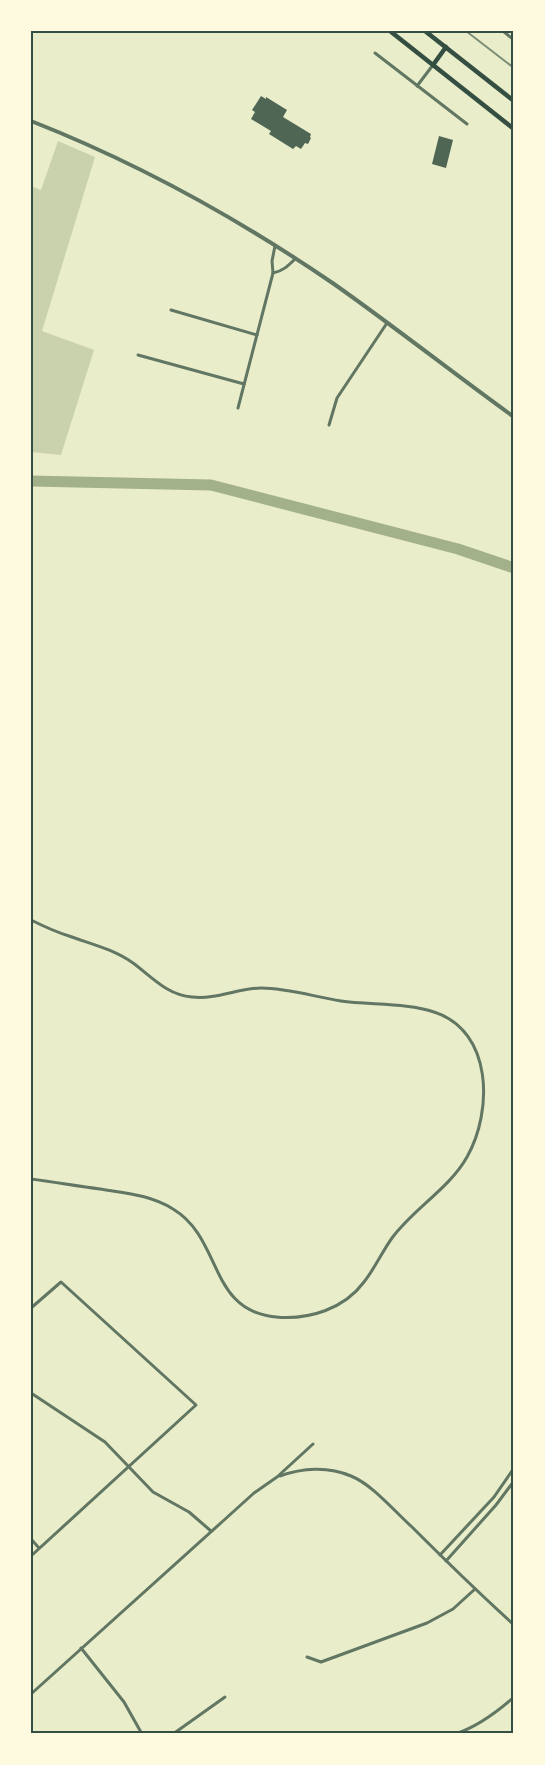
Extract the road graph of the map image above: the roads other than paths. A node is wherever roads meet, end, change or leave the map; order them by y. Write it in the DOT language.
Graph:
graph roads {
  1 [pos="390,31"];
  2 [pos="425,31"];
  3 [pos="503,31"];
  4 [pos="514,40"];
  5 [pos="446,48"];
  6 [pos="375,53"];
  7 [pos="433,65"];
  8 [pos="417,86"];
  9 [pos="514,101"];
  10 [pos="31,121"];
  11 [pos="466,124"];
  12 [pos="514,129"];
  13 [pos="275,246"];
  14 [pos="295,259"];
  15 [pos="273,273"];
  16 [pos="171,310"];
  17 [pos="387,323"];
  18 [pos="257,335"];
  19 [pos="138,355"];
  20 [pos="244,384"];
  21 [pos="238,408"];
  22 [pos="514,417"];
  23 [pos="329,425"];
  24 [pos="31,920"];
  25 [pos="31,1179"];
  26 [pos="31,1308"];
  27 [pos="31,1393"];
  28 [pos="313,1444"];
  29 [pos="128,1467"];
  30 [pos="514,1468"];
  31 [pos="277,1477"];
  32 [pos="514,1481"];
  33 [pos="512,1488"];
  34 [pos="211,1531"];
  35 [pos="31,1539"];
  36 [pos="39,1548"];
  37 [pos="440,1555"];
  38 [pos="31,1556"];
  39 [pos="446,1561"];
  40 [pos="475,1589"];
  41 [pos="514,1625"];
  42 [pos="81,1648"];
  43 [pos="308,1658"];
  44 [pos="31,1694"];
  45 [pos="224,1697"];
  46 [pos="514,1697"];
  47 [pos="142,1734"];
  48 [pos="174,1734"];
  49 [pos="455,1734"];
  1 -- 7 [label="main road"];
  2 -- 5 [label="main road"];
  3 -- 4 [label="street"];
  5 -- 7 [label="main road"];
  5 -- 9 [label="main road"];
  6 -- 8 [label="street"];
  7 -- 8 [label="street"];
  7 -- 12 [label="main road"];
  8 -- 11 [label="street"];
  10 -- 13 [label="street"];
  13 -- 14 [label="street"];
  13 -- 15 [label="street"];
  14 -- 15 [label="street"];
  14 -- 17 [label="street"];
  15 -- 18 [label="street"];
  16 -- 18 [label="street"];
  17 -- 22 [label="street"];
  17 -- 23 [label="street"];
  18 -- 20 [label="street"];
  19 -- 20 [label="street"];
  20 -- 21 [label="street"];
  24 -- 25 [label="street"];
  26 -- 29 [label="street"];
  27 -- 29 [label="street"];
  28 -- 31 [label="street"];
  29 -- 34 [label="street"];
  29 -- 36 [label="street"];
  30 -- 37 [label="street"];
  31 -- 34 [label="street"];
  31 -- 37 [label="street"];
  32 -- 33 [label="street"];
  33 -- 39 [label="street"];
  34 -- 42 [label="street"];
  35 -- 36 [label="street"];
  36 -- 38 [label="street"];
  37 -- 39 [label="street"];
  39 -- 40 [label="street"];
  40 -- 41 [label="street"];
  40 -- 43 [label="street"];
  42 -- 44 [label="street"];
  42 -- 47 [label="street"];
  45 -- 48 [label="street"];
  46 -- 49 [label="street"];
}
